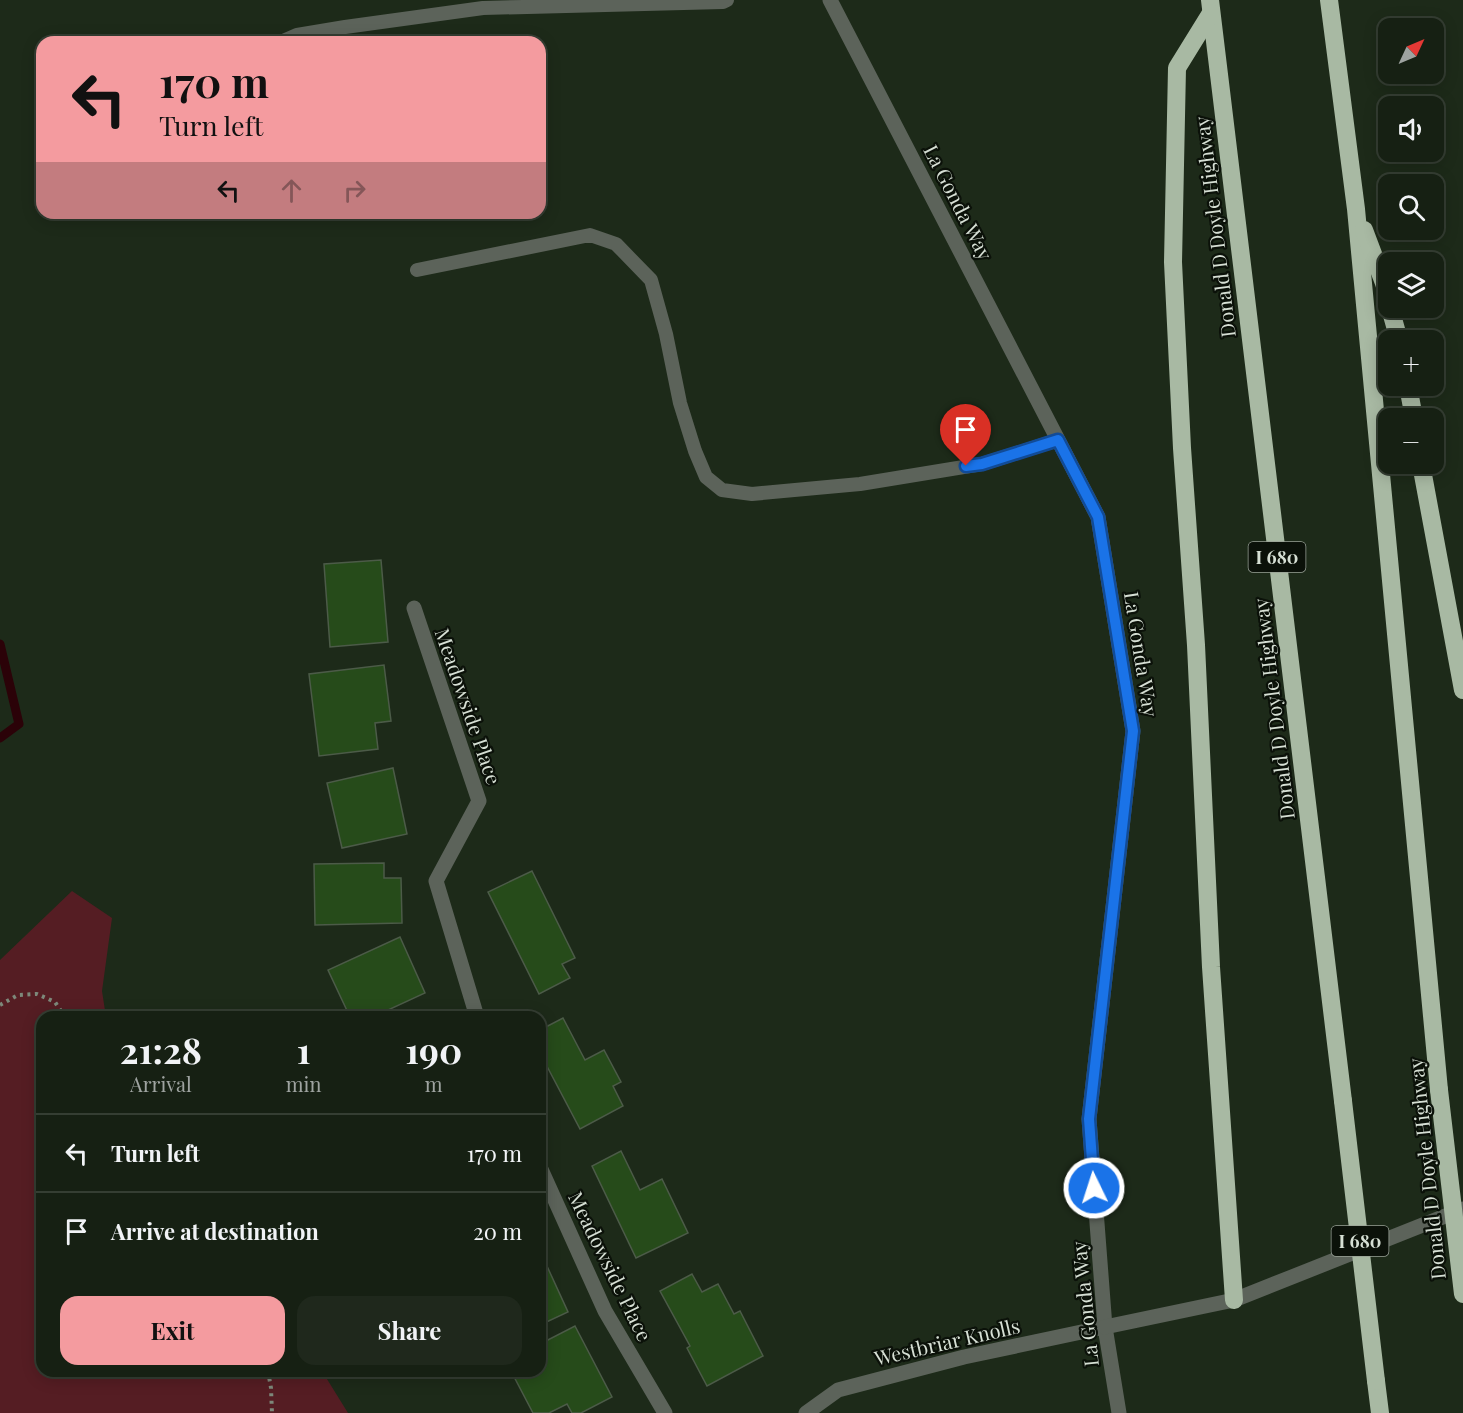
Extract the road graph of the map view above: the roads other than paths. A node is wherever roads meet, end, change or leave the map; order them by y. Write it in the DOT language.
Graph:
graph roads {
  1 [pos="728,0"];
  2 [pos="830,0"];
  3 [pos="1329,0"];
  4 [pos="1210,7"];
  5 [pos="295,36"];
  6 [pos="1356,209"];
  7 [pos="1378,266"];
  8 [pos="417,270"];
  9 [pos="1058,440"];
  10 [pos="1423,474"];
  11 [pos="414,608"];
  12 [pos="1463,690"];
  13 [pos="475,1011"];
  14 [pos="546,1180"];
  15 [pos="1463,1209"];
  16 [pos="1463,1294"];
  17 [pos="1234,1300"];
  18 [pos="1105,1327"];
  19 [pos="665,1413"];
  20 [pos="806,1413"];
  21 [pos="1119,1413"];
  22 [pos="1380,1413"];
  1 -- 5 [label="lane"];
  2 -- 9 [label="street, La Gonda Way"];
  3 -- 6 [label="highway, Donald D Doyle Highway"];
  4 -- 17 [label="highway"];
  4 -- 22 [label="highway, Donald D Doyle Highway / I 680, bridge"];
  6 -- 7 [label="highway"];
  6 -- 16 [label="highway, Donald D Doyle Highway, bridge"];
  8 -- 9 [label="lane"];
  9 -- 18 [label="street, La Gonda Way"];
  10 -- 12 [label="highway"];
  11 -- 13 [label="street, Meadowside Place"];
  14 -- 19 [label="street, Meadowside Place"];
  15 -- 17 [label="street, Westbriar Knolls"];
  17 -- 18 [label="street, Westbriar Knolls"];
  18 -- 20 [label="street, Westbriar Knolls"];
  18 -- 21 [label="street, La Gonda Way"];
}
